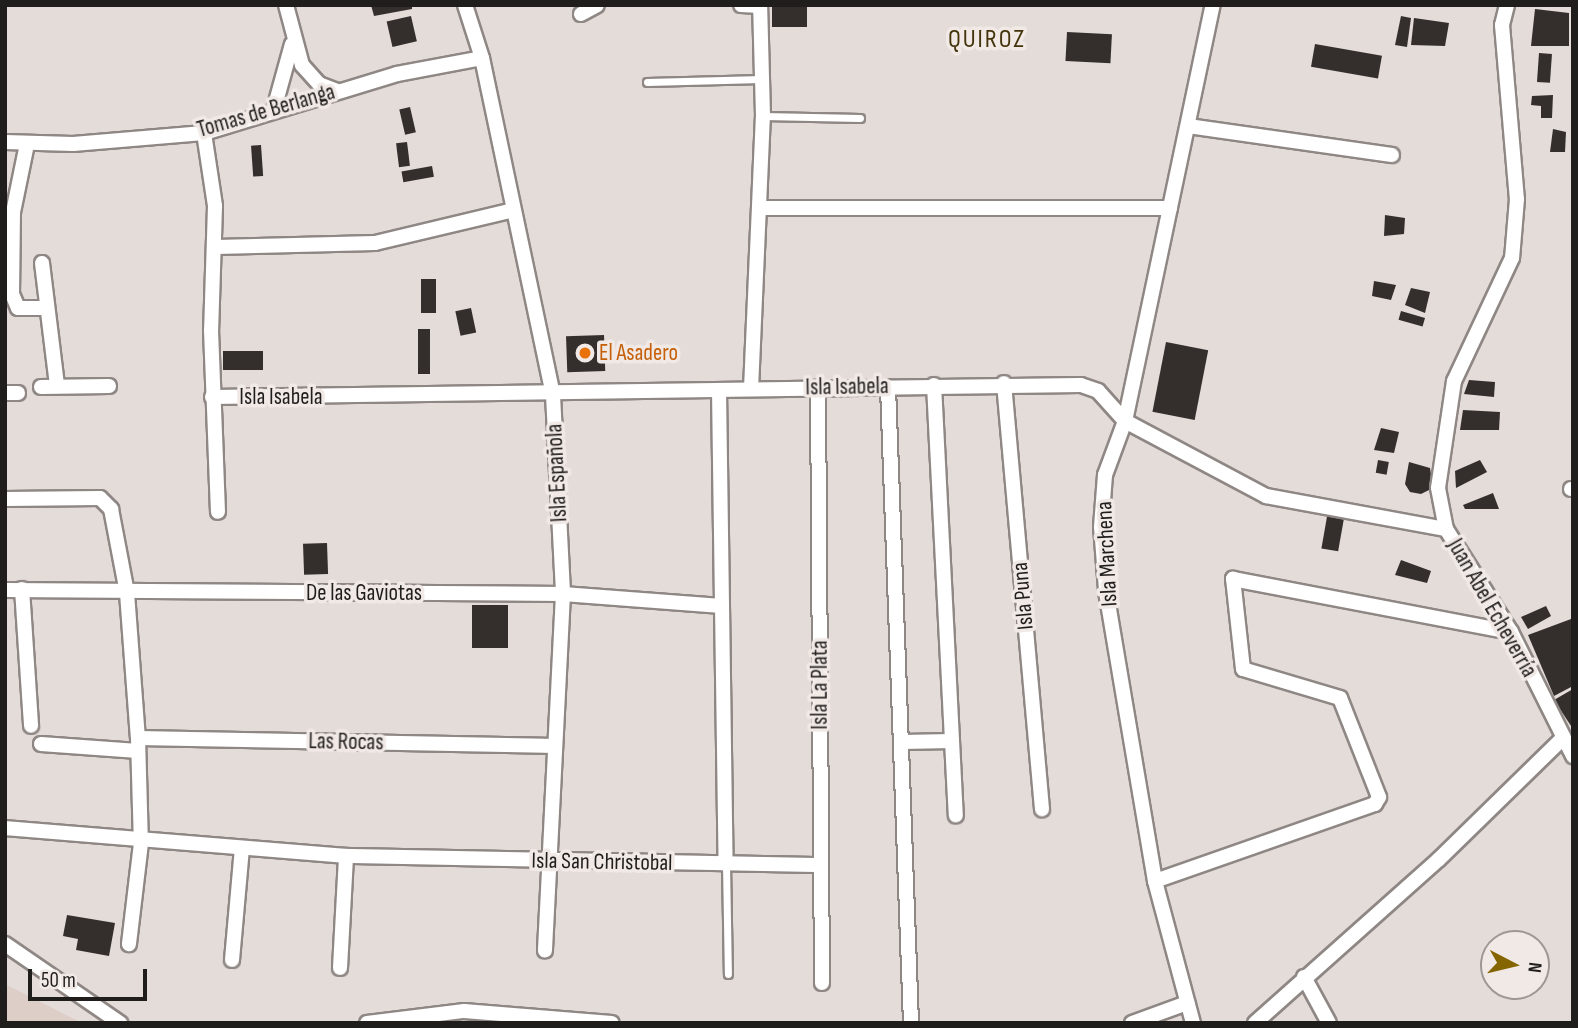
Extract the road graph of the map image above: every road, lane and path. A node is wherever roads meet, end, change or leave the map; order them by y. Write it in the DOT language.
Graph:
graph roads {
  1 [pos="286,5"];
  2 [pos="465,5"];
  3 [pos="597,5"];
  4 [pos="741,5"];
  5 [pos="761,5"];
  6 [pos="1213,5"];
  7 [pos="1507,5"];
  8 [pos="581,14"];
  9 [pos="292,39"];
  10 [pos="482,58"];
  11 [pos="763,79"];
  12 [pos="647,82"];
  13 [pos="338,91"];
  14 [pos="274,108"];
  15 [pos="763,116"];
  16 [pos="860,118"];
  17 [pos="1188,126"];
  18 [pos="204,133"];
  19 [pos="5,142"];
  20 [pos="27,144"];
  21 [pos="1392,155"];
  22 [pos="760,208"];
  23 [pos="1170,208"];
  24 [pos="513,210"];
  25 [pos="216,247"];
  26 [pos="42,263"];
  27 [pos="47,308"];
  28 [pos="1004,383"];
  29 [pos="934,385"];
  30 [pos="57,386"];
  31 [pos="110,386"];
  32 [pos="41,387"];
  33 [pos="818,387"];
  34 [pos="888,387"];
  35 [pos="751,389"];
  36 [pos="719,390"];
  37 [pos="554,395"];
  38 [pos="212,397"];
  39 [pos="1125,421"];
  40 [pos="5,499"];
  41 [pos="218,512"];
  42 [pos="1447,529"];
  43 [pos="22,589"];
  44 [pos="5,590"];
  45 [pos="127,593"];
  46 [pos="563,594"];
  47 [pos="722,606"];
  48 [pos="1511,632"];
  49 [pos="31,726"];
  50 [pos="1561,740"];
  51 [pos="952,741"];
  52 [pos="902,742"];
  53 [pos="41,744"];
  54 [pos="138,744"];
  55 [pos="555,746"];
  56 [pos="1573,756"];
  57 [pos="1042,809"];
  58 [pos="956,815"];
  59 [pos="5,828"];
  60 [pos="141,843"];
  61 [pos="242,848"];
  62 [pos="346,856"];
  63 [pos="549,862"];
  64 [pos="726,864"];
  65 [pos="821,865"];
  66 [pos="1155,881"];
  67 [pos="5,944"];
  68 [pos="130,944"];
  69 [pos="545,951"];
  70 [pos="232,960"];
  71 [pos="340,968"];
  72 [pos="728,974"];
  73 [pos="1304,977"];
  74 [pos="821,983"];
  75 [pos="1187,1003"];
  76 [pos="120,1023"];
  77 [pos="367,1023"];
  78 [pos="612,1023"];
  79 [pos="911,1023"];
  80 [pos="1132,1023"];
  81 [pos="1193,1023"];
  82 [pos="1255,1023"];
  83 [pos="1329,1023"];
  1 -- 9 [label="street"];
  2 -- 10 [label="street, Isla Española"];
  3 -- 8 [label="street"];
  4 -- 5 [label="street"];
  5 -- 11 [label="street"];
  6 -- 17 [label="street, Isla Marchena"];
  7 -- 42 [label="street, Juan Abel Echeverría"];
  9 -- 13 [label="street"];
  9 -- 14 [label="street"];
  10 -- 13 [label="street, Tomas de Berlanga"];
  10 -- 24 [label="street, Isla Española"];
  11 -- 12 [label="lane"];
  11 -- 15 [label="street"];
  13 -- 14 [label="street, Tomas de Berlanga"];
  14 -- 18 [label="street, Tomas de Berlanga"];
  15 -- 16 [label="lane"];
  15 -- 22 [label="street"];
  17 -- 21 [label="street"];
  17 -- 23 [label="street, Isla Marchena"];
  18 -- 20 [label="street, Tomas de Berlanga"];
  18 -- 25 [label="street"];
  19 -- 20 [label="street, Tomas de Berlanga"];
  20 -- 27 [label="street"];
  22 -- 23 [label="street"];
  22 -- 35 [label="street"];
  23 -- 39 [label="street, Isla Marchena"];
  24 -- 25 [label="street"];
  24 -- 37 [label="street, Isla Española"];
  25 -- 38 [label="street"];
  26 -- 27 [label="street"];
  27 -- 30 [label="street"];
  28 -- 29 [label="street, Isla Isabela"];
  28 -- 39 [label="street, Isla Isabela"];
  28 -- 57 [label="street, Isla Puna"];
  29 -- 34 [label="street, Isla Isabela"];
  29 -- 51 [label="street"];
  30 -- 31 [label="street"];
  30 -- 32 [label="street"];
  33 -- 34 [label="street, Isla Isabela"];
  33 -- 35 [label="street, Isla Isabela"];
  33 -- 65 [label="street, Isla La Plata"];
  34 -- 52 [label="street"];
  35 -- 36 [label="street, Isla Isabela"];
  36 -- 37 [label="street, Isla Isabela"];
  36 -- 47 [label="street"];
  37 -- 38 [label="street, Isla Isabela"];
  37 -- 46 [label="street, Isla Española"];
  38 -- 41 [label="street"];
  39 -- 42 [label="street, Isla Isabela"];
  39 -- 66 [label="street, Isla Marchena"];
  40 -- 45 [label="street"];
  42 -- 48 [label="street, Juan Abel Echeverría"];
  43 -- 44 [label="street, De las Gaviotas"];
  43 -- 45 [label="street, De las Gaviotas"];
  43 -- 49 [label="street"];
  45 -- 46 [label="street, De las Gaviotas"];
  45 -- 54 [label="street"];
  46 -- 47 [label="street, De las Gaviotas"];
  46 -- 55 [label="street, Isla Española"];
  47 -- 64 [label="street"];
  48 -- 50 [label="street, Juan Abel Echeverría"];
  48 -- 66 [label="street"];
  50 -- 56 [label="street, Juan Abel Echeverría"];
  50 -- 73 [label="street"];
  51 -- 52 [label="street"];
  51 -- 58 [label="street"];
  52 -- 79 [label="street"];
  53 -- 54 [label="street, Las Rocas"];
  54 -- 55 [label="street, Las Rocas"];
  54 -- 60 [label="street"];
  55 -- 63 [label="street, Isla Española"];
  59 -- 60 [label="street, Isla San Christobal"];
  60 -- 61 [label="street, Isla San Christobal"];
  60 -- 68 [label="street"];
  61 -- 62 [label="street, Isla San Christobal"];
  61 -- 70 [label="street"];
  62 -- 63 [label="street, Isla San Christobal"];
  62 -- 71 [label="street"];
  63 -- 64 [label="street, Isla San Christobal"];
  63 -- 69 [label="street, Isla Española"];
  64 -- 65 [label="street, Isla San Christobal"];
  64 -- 72 [label="lane"];
  65 -- 74 [label="street, Isla La Plata"];
  66 -- 75 [label="street, Isla Marchena"];
  67 -- 76 [label="street"];
  73 -- 82 [label="street"];
  73 -- 83 [label="street"];
  75 -- 80 [label="street"];
  75 -- 81 [label="street, Isla Marchena"];
  77 -- 78 [label="street"];
}
